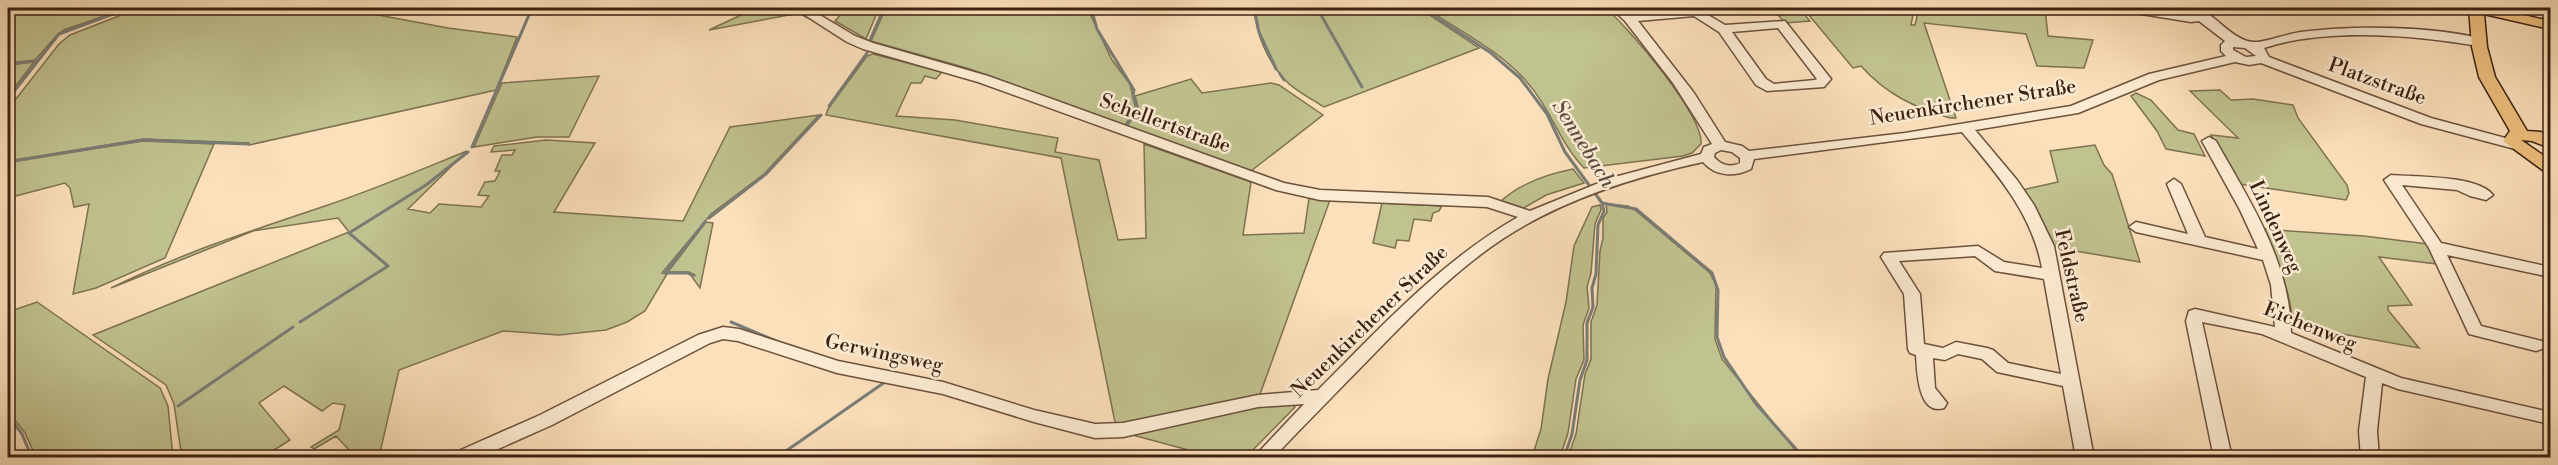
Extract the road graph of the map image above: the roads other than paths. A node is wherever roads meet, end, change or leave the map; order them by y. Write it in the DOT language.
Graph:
graph roads {
  1 [pos="800,8"];
  2 [pos="1617,8"];
  3 [pos="2129,8"];
  4 [pos="2190,8"];
  5 [pos="2476,8"];
  6 [pos="1696,10"];
  7 [pos="2201,17"];
  8 [pos="1629,18"];
  9 [pos="2550,25"];
  10 [pos="1724,29"];
  11 [pos="2479,42"];
  12 [pos="2235,50"];
  13 [pos="2258,53"];
  14 [pos="1965,127"];
  15 [pos="2521,138"];
  16 [pos="2209,141"];
  17 [pos="2550,143"];
  18 [pos="1720,146"];
  19 [pos="1745,156"];
  20 [pos="1711,162"];
  21 [pos="2550,167"];
  22 [pos="2174,184"];
  23 [pos="2466,188"];
  24 [pos="1530,216"];
  25 [pos="2136,227"];
  26 [pos="2199,241"];
  27 [pos="2436,247"];
  28 [pos="2268,256"];
  29 [pos="2550,272"];
  30 [pos="2052,275"];
  31 [pos="2283,336"];
  32 [pos="2536,345"];
  33 [pos="1924,351"];
  34 [pos="2375,375"];
  35 [pos="2072,382"];
  36 [pos="1322,396"];
  37 [pos="1938,403"];
  38 [pos="2550,418"];
  39 [pos="460,458"];
  40 [pos="1262,458"];
  41 [pos="2085,458"];
  42 [pos="2223,458"];
  43 [pos="2370,458"];
  1 -- 24 [label="street, Schellertstraße"];
  2 -- 8 [label="street"];
  3 -- 7 [label="street"];
  4 -- 7 [label="street"];
  5 -- 9 [label="main road"];
  5 -- 11 [label="main road"];
  6 -- 8 [label="street"];
  6 -- 10 [label="street"];
  7 -- 12 [label="street"];
  8 -- 18 [label="street"];
  10 -- 10 [label="street"];
  11 -- 13 [label="street"];
  11 -- 15 [label="main road"];
  12 -- 13 [label="street"];
  12 -- 14 [label="street, Neuenkirchener Straße"];
  13 -- 15 [label="street, Platzstraße"];
  14 -- 19 [label="street, Neuenkirchener Straße"];
  14 -- 30 [label="street, Feldstraße"];
  15 -- 17 [label="main road"];
  15 -- 21 [label="main road"];
  16 -- 28 [label="street, Lindenweg"];
  18 -- 19 [label="street"];
  18 -- 20 [label="street"];
  19 -- 20 [label="street, Neuenkirchener Straße"];
  20 -- 24 [label="street, Neuenkirchener Straße"];
  22 -- 26 [label="street"];
  23 -- 27 [label="street"];
  24 -- 36 [label="street, Neuenkirchener Straße"];
  25 -- 26 [label="street"];
  26 -- 28 [label="street"];
  27 -- 29 [label="street"];
  27 -- 32 [label="street"];
  28 -- 31 [label="street, Lindenweg"];
  30 -- 33 [label="street"];
  30 -- 35 [label="street, Feldstraße"];
  31 -- 34 [label="street, Eichenweg"];
  31 -- 42 [label="street, Eichenweg"];
  33 -- 35 [label="street"];
  33 -- 37 [label="street"];
  34 -- 38 [label="street, Eichenweg"];
  34 -- 43 [label="street"];
  35 -- 41 [label="street, Feldstraße"];
  36 -- 39 [label="street, Gerwingsweg"];
  36 -- 40 [label="street, Neuenkirchener Straße"];
}
